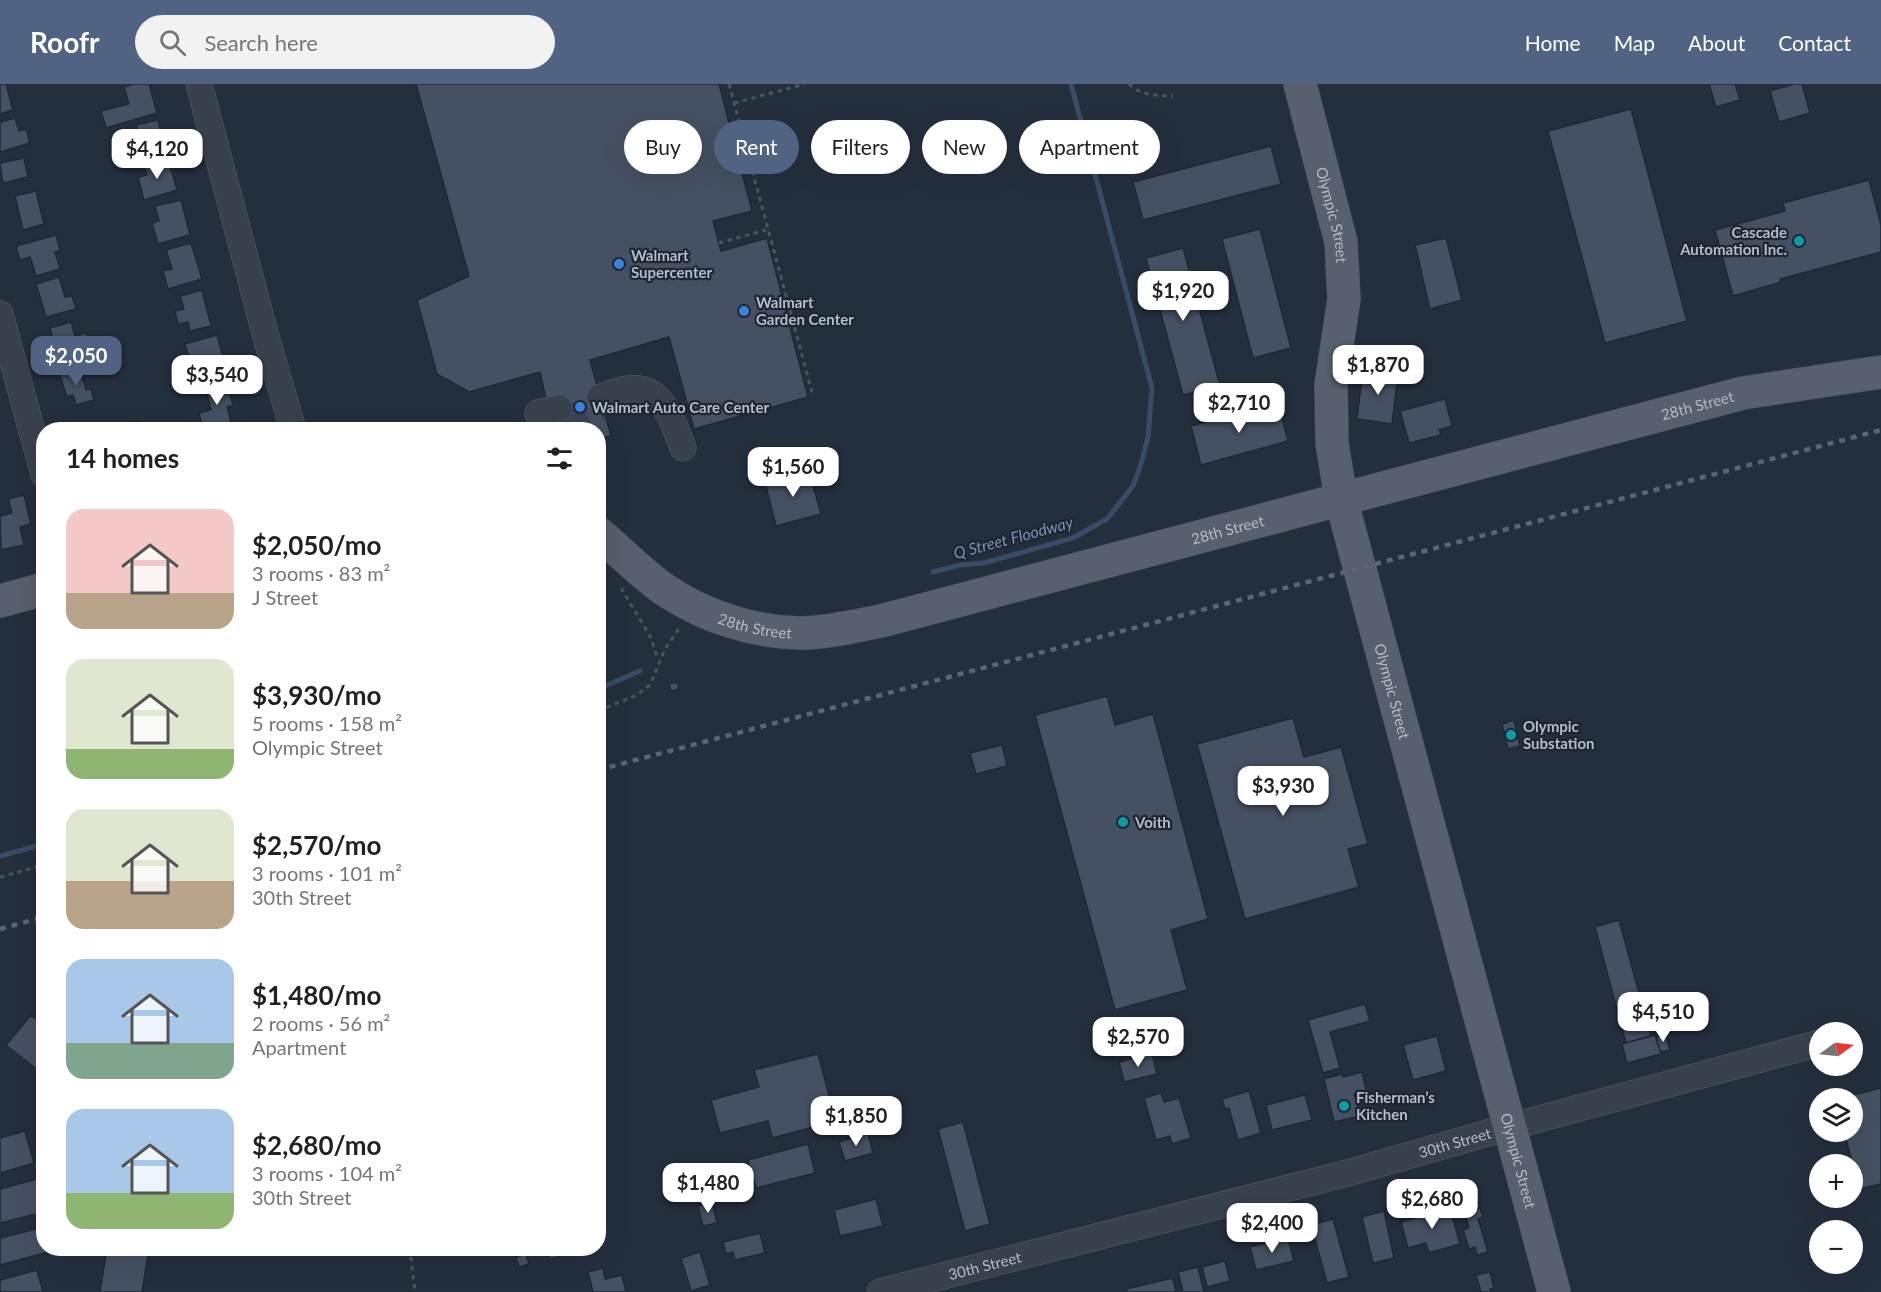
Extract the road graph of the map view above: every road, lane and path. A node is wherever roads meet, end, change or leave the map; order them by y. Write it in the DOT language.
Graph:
graph roads {
  1 [pos="200,84"];
  2 [pos="729,84"];
  3 [pos="805,84"];
  4 [pos="1129,84"];
  5 [pos="1300,84"];
  6 [pos="1173,96"];
  7 [pos="734,103"];
  8 [pos="738,120"];
  9 [pos="752,174"];
  10 [pos="767,230"];
  11 [pos="719,243"];
  12 [pos="0,314"];
  13 [pos="1881,372"];
  14 [pos="813,396"];
  15 [pos="602,402"];
  16 [pos="290,422"];
  17 [pos="36,445"];
  18 [pos="676,450"];
  19 [pos="1341,499"];
  20 [pos="606,540"];
  21 [pos="617,582"];
  22 [pos="36,592"];
  23 [pos="0,601"];
  24 [pos="681,626"];
  25 [pos="659,661"];
  26 [pos="606,708"];
  27 [pos="36,867"];
  28 [pos="0,877"];
  29 [pos="1809,1046"];
  30 [pos="1509,1127"];
  31 [pos="411,1256"];
  32 [pos="415,1292"];
  33 [pos="880,1292"];
  34 [pos="1554,1292"];
  1 -- 16 [label="street"];
  2 -- 7 [label="path"];
  3 -- 7 [label="path"];
  4 -- 6 [label="path"];
  5 -- 19 [label="main road, Olympic Street"];
  7 -- 8 [label="path"];
  9 -- 10 [label="path"];
  10 -- 11 [label="path"];
  10 -- 14 [label="path"];
  12 -- 17 [label="street"];
  13 -- 19 [label="main road, 28th Street"];
  15 -- 18 [label="street"];
  19 -- 20 [label="main road, 28th Street"];
  19 -- 30 [label="main road, Olympic Street"];
  21 -- 25 [label="path"];
  22 -- 23 [label="main road"];
  24 -- 25 [label="path"];
  25 -- 26 [label="path"];
  27 -- 28 [label="path"];
  29 -- 30 [label="street, 30th Street"];
  30 -- 33 [label="street, 30th Street"];
  30 -- 34 [label="main road, Olympic Street"];
  31 -- 32 [label="path"];
}
